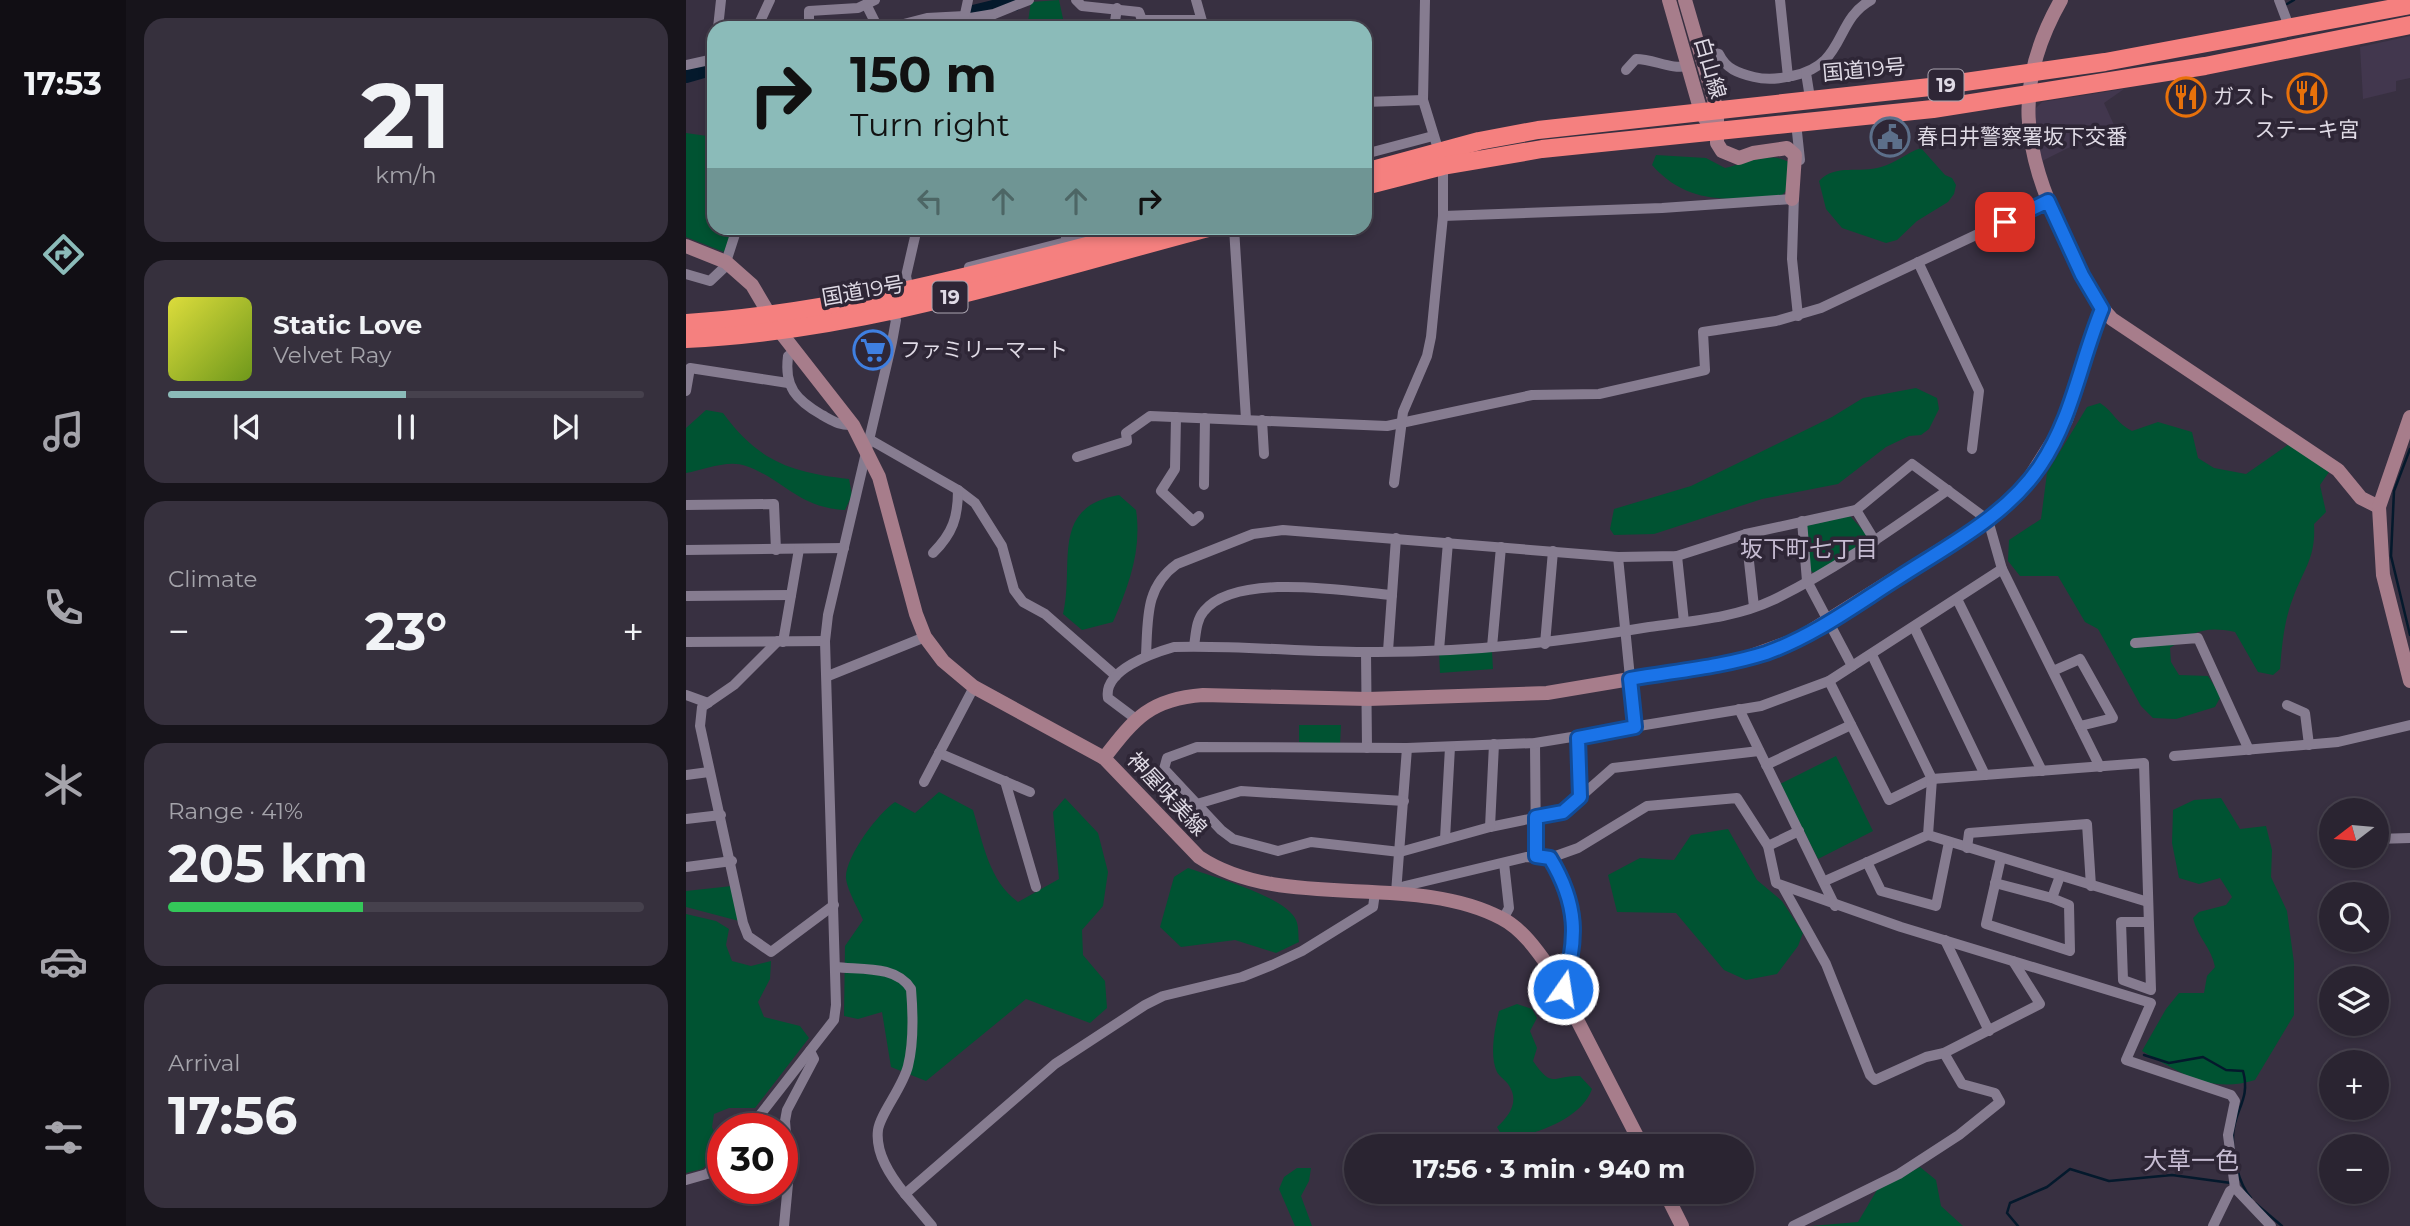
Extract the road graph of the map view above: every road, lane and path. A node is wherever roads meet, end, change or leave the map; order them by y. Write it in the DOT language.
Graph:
graph roads {
  1 [pos="721,0"];
  2 [pos="770,0"];
  3 [pos="968,0"];
  4 [pos="1029,0"];
  5 [pos="1076,0"];
  6 [pos="1196,0"];
  7 [pos="1425,0"];
  8 [pos="1669,0"];
  9 [pos="1685,0"];
  10 [pos="1780,0"];
  11 [pos="1871,0"];
  12 [pos="2062,0"];
  13 [pos="2279,0"];
  14 [pos="871,3"];
  15 [pos="2410,5"];
  16 [pos="1117,8"];
  17 [pos="719,21"];
  18 [pos="760,21"];
  19 [pos="809,21"];
  20 [pos="876,21"];
  21 [pos="915,21"];
  22 [pos="964,21"];
  23 [pos="1115,21"];
  24 [pos="1157,21"];
  25 [pos="1202,21"];
  26 [pos="2410,25"];
  27 [pos="2290,29"];
  28 [pos="1714,52"];
  29 [pos="707,60"];
  30 [pos="686,65"];
  31 [pos="1688,66"];
  32 [pos="1626,70"];
  33 [pos="2032,72"];
  34 [pos="1806,73"];
  35 [pos="1788,77"];
  36 [pos="2028,93"];
  37 [pos="1810,98"];
  38 [pos="1423,100"];
  39 [pos="1372,103"];
  40 [pos="1709,111"];
  41 [pos="1797,132"];
  42 [pos="1714,133"];
  43 [pos="1438,152"];
  44 [pos="1372,154"];
  45 [pos="1372,170"];
  46 [pos="1372,183"];
  47 [pos="1792,199"];
  48 [pos="2048,201"];
  49 [pos="1443,216"];
  50 [pos="735,235"];
  51 [pos="916,235"];
  52 [pos="1066,235"];
  53 [pos="1093,235"];
  54 [pos="1123,235"];
  55 [pos="1182,235"];
  56 [pos="1234,235"];
  57 [pos="1066,242"];
  58 [pos="686,246"];
  59 [pos="1918,262"];
  60 [pos="727,263"];
  61 [pos="687,276"];
  62 [pos="909,287"];
  63 [pos="2102,309"];
  64 [pos="686,315"];
  65 [pos="893,315"];
  66 [pos="1798,316"];
  67 [pos="686,323"];
  68 [pos="774,323"];
  69 [pos="694,335"];
  70 [pos="795,351"];
  71 [pos="788,383"];
  72 [pos="686,391"];
  73 [pos="1176,417"];
  74 [pos="2410,417"];
  75 [pos="1205,418"];
  76 [pos="1246,419"];
  77 [pos="1262,420"];
  78 [pos="1401,422"];
  79 [pos="853,425"];
  80 [pos="868,444"];
  81 [pos="1972,449"];
  82 [pos="1264,454"];
  83 [pos="1077,457"];
  84 [pos="1394,483"];
  85 [pos="1204,485"];
  86 [pos="958,490"];
  87 [pos="1948,490"];
  88 [pos="686,505"];
  89 [pos="2379,508"];
  90 [pos="1856,510"];
  91 [pos="1199,516"];
  92 [pos="1988,520"];
  93 [pos="1802,521"];
  94 [pos="1746,534"];
  95 [pos="1396,538"];
  96 [pos="1875,541"];
  97 [pos="1448,542"];
  98 [pos="1501,547"];
  99 [pos="844,548"];
  100 [pos="686,550"];
  101 [pos="776,550"];
  102 [pos="799,550"];
  103 [pos="1553,551"];
  104 [pos="933,553"];
  105 [pos="1676,556"];
  106 [pos="1618,557"];
  107 [pos="2002,569"];
  108 [pos="1807,581"];
  109 [pos="791,595"];
  110 [pos="1392,595"];
  111 [pos="686,596"];
  112 [pos="1957,599"];
  113 [pos="1754,607"];
  114 [pos="1684,622"];
  115 [pos="1830,622"];
  116 [pos="1914,627"];
  117 [pos="1625,631"];
  118 [pos="925,637"];
  119 [pos="780,641"];
  120 [pos="825,641"];
  121 [pos="686,642"];
  122 [pos="2135,643"];
  123 [pos="1545,644"];
  124 [pos="1195,646"];
  125 [pos="1492,648"];
  126 [pos="1439,650"];
  127 [pos="1388,651"];
  128 [pos="1366,652"];
  129 [pos="1872,654"];
  130 [pos="1146,655"];
  131 [pos="1852,666"];
  132 [pos="2053,671"];
  133 [pos="828,676"];
  134 [pos="1116,676"];
  135 [pos="1630,679"];
  136 [pos="1829,681"];
  137 [pos="2410,681"];
  138 [pos="974,687"];
  139 [pos="686,695"];
  140 [pos="1368,699"];
  141 [pos="708,703"];
  142 [pos="2287,705"];
  143 [pos="1739,709"];
  144 [pos="1136,719"];
  145 [pos="1851,725"];
  146 [pos="2410,725"];
  147 [pos="700,726"];
  148 [pos="2080,726"];
  149 [pos="686,727"];
  150 [pos="1635,727"];
  151 [pos="1578,738"];
  152 [pos="1535,743"];
  153 [pos="1493,744"];
  154 [pos="2309,745"];
  155 [pos="1450,747"];
  156 [pos="1367,748"];
  157 [pos="1407,748"];
  158 [pos="2249,750"];
  159 [pos="1759,751"];
  160 [pos="939,753"];
  161 [pos="2174,756"];
  162 [pos="1104,758"];
  163 [pos="1766,765"];
  164 [pos="2100,767"];
  165 [pos="2042,771"];
  166 [pos="709,772"];
  167 [pos="686,775"];
  168 [pos="1985,775"];
  169 [pos="1932,779"];
  170 [pos="1005,781"];
  171 [pos="924,782"];
  172 [pos="1030,792"];
  173 [pos="1580,797"];
  174 [pos="1404,801"];
  175 [pos="1197,804"];
  176 [pos="721,815"];
  177 [pos="1536,817"];
  178 [pos="686,820"];
  179 [pos="1490,827"];
  180 [pos="1799,831"];
  181 [pos="1928,835"];
  182 [pos="2410,838"];
  183 [pos="1445,839"];
  184 [pos="2389,839"];
  185 [pos="1949,842"];
  186 [pos="1768,846"];
  187 [pos="1967,848"];
  188 [pos="1400,852"];
  189 [pos="1536,856"];
  190 [pos="1550,858"];
  191 [pos="2001,858"];
  192 [pos="732,861"];
  193 [pos="1867,862"];
  194 [pos="1504,863"];
  195 [pos="686,867"];
  196 [pos="2060,876"];
  197 [pos="1825,881"];
  198 [pos="1995,883"];
  199 [pos="2091,886"];
  200 [pos="1036,887"];
  201 [pos="1783,887"];
  202 [pos="1376,893"];
  203 [pos="1396,893"];
  204 [pos="2052,898"];
  205 [pos="2148,902"];
  206 [pos="834,905"];
  207 [pos="1835,906"];
  208 [pos="1503,919"];
  209 [pos="2149,922"];
  210 [pos="1945,940"];
  211 [pos="2013,961"];
  212 [pos="835,967"];
  213 [pos="1563,989"];
  214 [pos="1989,1031"];
  215 [pos="810,1051"];
  216 [pos="1944,1053"];
  217 [pos="762,1113"];
  218 [pos="1636,1134"];
  219 [pos="707,1174"];
  220 [pos="686,1180"];
  221 [pos="2235,1188"];
  222 [pos="905,1194"];
  223 [pos="1671,1204"];
  224 [pos="784,1226"];
  225 [pos="932,1226"];
  226 [pos="1682,1226"];
  227 [pos="1793,1226"];
  228 [pos="2213,1226"];
  229 [pos="2271,1226"];
  1 -- 17 [label="street"];
  2 -- 18 [label="street"];
  3 -- 22 [label="street"];
  4 -- 22 [label="street"];
  5 -- 16 [label="street"];
  6 -- 25 [label="street"];
  7 -- 38 [label="street"];
  8 -- 31 [label="street, 白山線"];
  9 -- 40 [label="street, 白山線"];
  10 -- 35 [label="street"];
  11 -- 34 [label="street"];
  12 -- 33 [label="street"];
  13 -- 27 [label="street"];
  14 -- 19 [label="street"];
  14 -- 20 [label="street"];
  15 -- 27 [label="highway, 国道19号 / 19"];
  16 -- 23 [label="street"];
  16 -- 24 [label="street"];
  21 -- 22 [label="street"];
  26 -- 36 [label="highway, 国道19号 / 19"];
  27 -- 33 [label="highway, 国道19号 / 19"];
  28 -- 35 [label="street"];
  29 -- 30 [label="street"];
  31 -- 32 [label="street"];
  31 -- 40 [label="street, 白山線"];
  33 -- 36 [label="street"];
  33 -- 37 [label="highway, 国道19号 / 19"];
  34 -- 35 [label="street"];
  34 -- 37 [label="street"];
  36 -- 42 [label="highway, 国道19号 / 19"];
  36 -- 48 [label="street"];
  37 -- 40 [label="highway, 国道19号 / 19"];
  38 -- 39 [label="street"];
  38 -- 43 [label="street"];
  40 -- 42 [label="street, 白山線"];
  40 -- 43 [label="highway, 国道19号 / 19"];
  41 -- 47 [label="street"];
  42 -- 43 [label="highway, 国道19号 / 19"];
  42 -- 47 [label="street, 白山線"];
  43 -- 44 [label="street"];
  43 -- 45 [label="highway, 国道19号 / 19"];
  43 -- 46 [label="highway, 国道19号 / 19"];
  43 -- 49 [label="street"];
  47 -- 49 [label="street"];
  47 -- 66 [label="street"];
  48 -- 59 [label="street"];
  48 -- 63 [label="street"];
  49 -- 78 [label="street"];
  50 -- 60 [label="street"];
  51 -- 62 [label="street"];
  52 -- 57 [label="street"];
  53 -- 57 [label="street"];
  54 -- 62 [label="highway, 国道19号 / 19"];
  55 -- 65 [label="highway, 国道19号 / 19"];
  56 -- 76 [label="street"];
  57 -- 62 [label="street"];
  58 -- 60 [label="street"];
  59 -- 66 [label="street"];
  59 -- 81 [label="street"];
  60 -- 61 [label="street"];
  60 -- 68 [label="street, 神屋味美線"];
  62 -- 68 [label="highway, 国道19号 / 19"];
  63 -- 89 [label="street"];
  63 -- 92 [label="street"];
  64 -- 69 [label="street"];
  65 -- 68 [label="highway, 国道19号 / 19"];
  65 -- 80 [label="street"];
  66 -- 78 [label="street"];
  67 -- 69 [label="highway, 国道19号 / 19"];
  68 -- 69 [label="highway, 国道19号 / 19"];
  68 -- 70 [label="street, 神屋味美線"];
  70 -- 71 [label="street"];
  70 -- 79 [label="street, 神屋味美線"];
  71 -- 72 [label="street"];
  71 -- 79 [label="street"];
  73 -- 75 [label="street"];
  73 -- 83 [label="street"];
  73 -- 91 [label="street"];
  74 -- 89 [label="street"];
  75 -- 76 [label="street"];
  75 -- 85 [label="street"];
  76 -- 77 [label="street"];
  77 -- 78 [label="street"];
  77 -- 82 [label="street"];
  78 -- 84 [label="street"];
  79 -- 80 [label="street, 神屋味美線"];
  80 -- 86 [label="street"];
  80 -- 99 [label="street"];
  80 -- 118 [label="street, 神屋味美線"];
  86 -- 104 [label="street"];
  86 -- 134 [label="street"];
  87 -- 90 [label="street"];
  87 -- 92 [label="street"];
  87 -- 96 [label="street"];
  88 -- 101 [label="street"];
  89 -- 137 [label="street"];
  90 -- 93 [label="street"];
  90 -- 96 [label="street"];
  92 -- 107 [label="street"];
  92 -- 115 [label="street"];
  93 -- 94 [label="street"];
  93 -- 108 [label="street"];
  94 -- 105 [label="street"];
  94 -- 113 [label="street"];
  95 -- 97 [label="street"];
  95 -- 110 [label="street"];
  95 -- 130 [label="street"];
  96 -- 108 [label="street"];
  97 -- 98 [label="street"];
  97 -- 126 [label="street"];
  98 -- 103 [label="street"];
  98 -- 125 [label="street"];
  99 -- 102 [label="street"];
  99 -- 120 [label="street"];
  100 -- 101 [label="street"];
  101 -- 102 [label="street"];
  102 -- 109 [label="street"];
  103 -- 106 [label="street"];
  103 -- 123 [label="street"];
  105 -- 106 [label="street"];
  105 -- 114 [label="street"];
  106 -- 117 [label="street"];
  107 -- 112 [label="street"];
  107 -- 132 [label="street"];
  108 -- 113 [label="street"];
  108 -- 115 [label="street"];
  109 -- 111 [label="street"];
  109 -- 119 [label="street"];
  110 -- 124 [label="street"];
  110 -- 127 [label="street"];
  112 -- 116 [label="street"];
  112 -- 165 [label="street"];
  113 -- 114 [label="street"];
  114 -- 117 [label="street"];
  115 -- 131 [label="street"];
  115 -- 135 [label="street"];
  116 -- 129 [label="street"];
  116 -- 168 [label="street"];
  117 -- 123 [label="street"];
  117 -- 135 [label="street"];
  118 -- 133 [label="street"];
  118 -- 138 [label="street, 神屋味美線"];
  119 -- 120 [label="street"];
  119 -- 121 [label="street"];
  119 -- 141 [label="street"];
  120 -- 133 [label="street"];
  122 -- 158 [label="street"];
  123 -- 125 [label="street"];
  124 -- 128 [label="street"];
  124 -- 130 [label="street"];
  125 -- 126 [label="street"];
  126 -- 127 [label="street"];
  127 -- 128 [label="street"];
  128 -- 140 [label="street"];
  129 -- 131 [label="street"];
  129 -- 169 [label="street"];
  130 -- 134 [label="street"];
  131 -- 136 [label="street"];
  132 -- 148 [label="street"];
  132 -- 148 [label="street"];
  133 -- 206 [label="street"];
  134 -- 144 [label="street"];
  135 -- 140 [label="street"];
  135 -- 150 [label="street"];
  136 -- 143 [label="street"];
  136 -- 145 [label="street"];
  138 -- 160 [label="street"];
  138 -- 162 [label="street, 神屋味美線"];
  139 -- 141 [label="street"];
  140 -- 144 [label="street"];
  140 -- 156 [label="street"];
  141 -- 147 [label="street"];
  142 -- 154 [label="street"];
  143 -- 150 [label="street"];
  143 -- 159 [label="street"];
  144 -- 162 [label="street"];
  145 -- 163 [label="street"];
  145 -- 169 [label="street"];
  146 -- 154 [label="street"];
  147 -- 149 [label="street"];
  147 -- 166 [label="street"];
  148 -- 164 [label="street"];
  150 -- 151 [label="street"];
  151 -- 152 [label="street"];
  151 -- 173 [label="street"];
  152 -- 153 [label="street"];
  152 -- 177 [label="street"];
  153 -- 155 [label="street"];
  153 -- 179 [label="street"];
  154 -- 158 [label="street"];
  155 -- 157 [label="street"];
  155 -- 183 [label="street"];
  156 -- 157 [label="street"];
  156 -- 175 [label="street"];
  157 -- 174 [label="street"];
  158 -- 161 [label="street"];
  159 -- 163 [label="street"];
  159 -- 173 [label="street"];
  160 -- 170 [label="street"];
  160 -- 171 [label="street"];
  162 -- 202 [label="street, 神屋味美線"];
  163 -- 180 [label="street"];
  164 -- 165 [label="street"];
  164 -- 205 [label="street"];
  165 -- 168 [label="street"];
  166 -- 167 [label="street"];
  166 -- 176 [label="street"];
  168 -- 169 [label="street"];
  169 -- 181 [label="street"];
  170 -- 172 [label="street"];
  170 -- 200 [label="street"];
  173 -- 177 [label="street"];
  174 -- 175 [label="street"];
  174 -- 188 [label="street"];
  175 -- 188 [label="street"];
  176 -- 178 [label="street"];
  176 -- 192 [label="street"];
  177 -- 179 [label="street"];
  177 -- 189 [label="street"];
  179 -- 183 [label="street"];
  180 -- 186 [label="street"];
  180 -- 197 [label="street"];
  181 -- 185 [label="street"];
  181 -- 193 [label="street"];
  182 -- 184 [label="street"];
  183 -- 188 [label="street"];
  185 -- 187 [label="street"];
  185 -- 193 [label="street"];
  186 -- 190 [label="street"];
  186 -- 201 [label="street"];
  187 -- 191 [label="street"];
  187 -- 199 [label="street"];
  188 -- 203 [label="street"];
  189 -- 190 [label="street"];
  189 -- 194 [label="street"];
  190 -- 213 [label="street"];
  191 -- 196 [label="street"];
  191 -- 198 [label="street"];
  192 -- 195 [label="street"];
  192 -- 206 [label="street"];
  193 -- 197 [label="street"];
  194 -- 203 [label="street"];
  194 -- 208 [label="street"];
  196 -- 199 [label="street"];
  196 -- 204 [label="street"];
  197 -- 207 [label="street"];
  198 -- 204 [label="street"];
  198 -- 204 [label="street"];
  199 -- 205 [label="street"];
  201 -- 207 [label="street"];
  201 -- 216 [label="street"];
  202 -- 203 [label="street, 神屋味美線"];
  202 -- 222 [label="street"];
  203 -- 208 [label="street, 神屋味美線"];
  205 -- 209 [label="street"];
  206 -- 212 [label="street"];
  207 -- 210 [label="street"];
  208 -- 213 [label="street, 神屋味美線"];
  209 -- 209 [label="street"];
  210 -- 211 [label="street"];
  210 -- 214 [label="street"];
  211 -- 214 [label="street"];
  211 -- 221 [label="street"];
  212 -- 215 [label="street"];
  212 -- 222 [label="street"];
  213 -- 218 [label="street, 神屋味美線"];
  214 -- 216 [label="street"];
  215 -- 217 [label="street"];
  215 -- 224 [label="street"];
  216 -- 227 [label="street"];
  219 -- 220 [label="street"];
  221 -- 228 [label="street"];
  221 -- 229 [label="street"];
  222 -- 225 [label="street"];
  223 -- 226 [label="street"];
}
